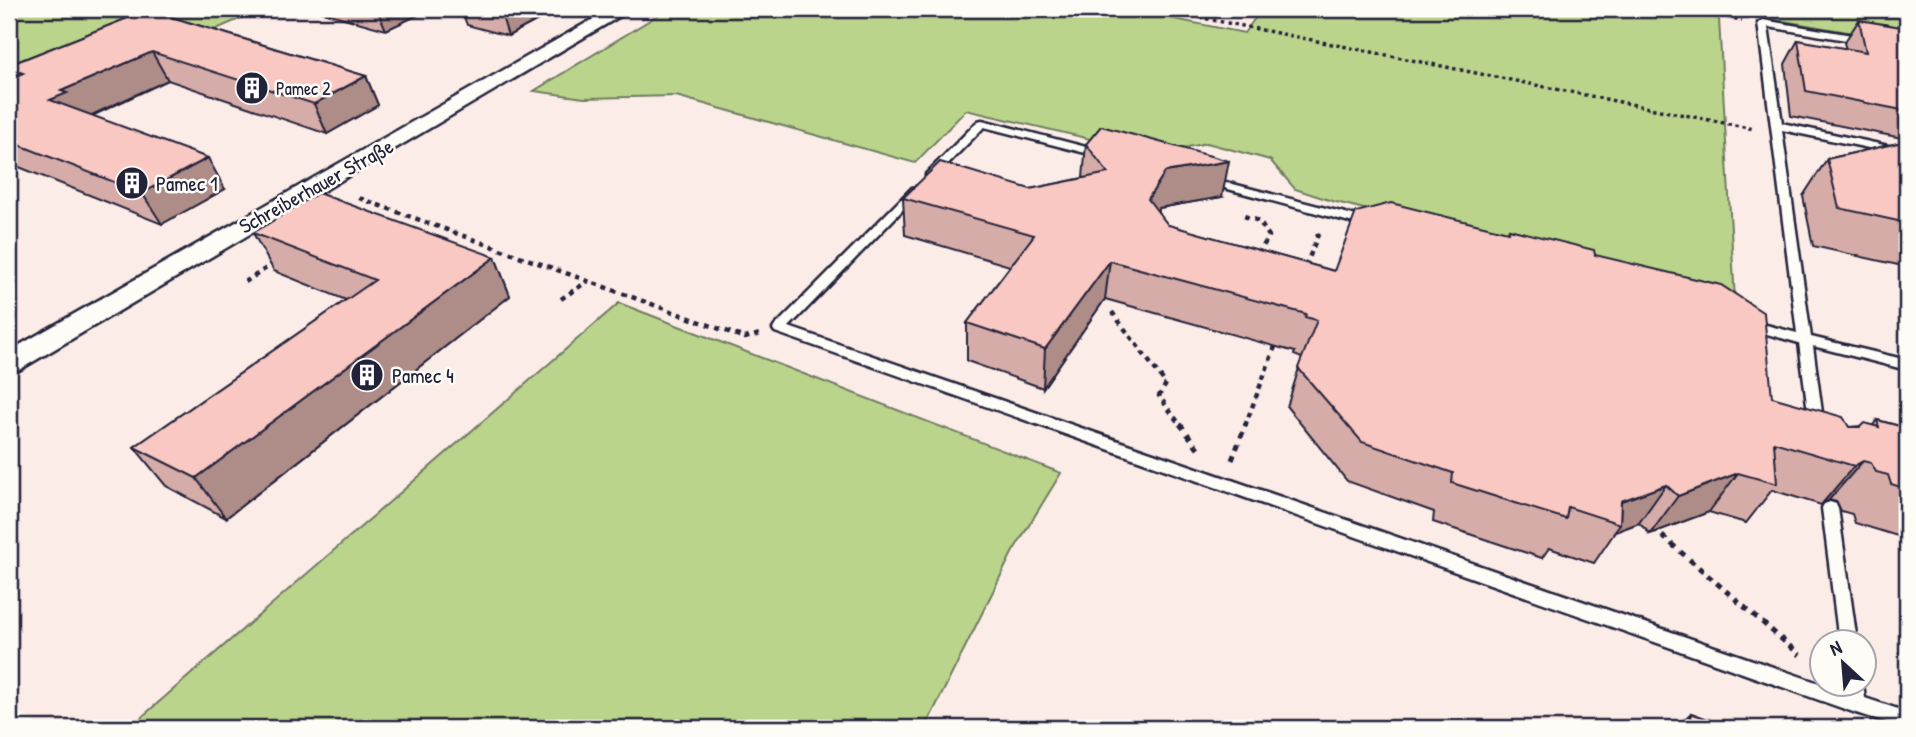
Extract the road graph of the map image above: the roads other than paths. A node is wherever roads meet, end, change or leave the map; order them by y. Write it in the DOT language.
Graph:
graph roads {
  1 [pos="623,9"];
  2 [pos="1881,43"];
  3 [pos="1775,129"];
  4 [pos="1907,153"];
  5 [pos="1114,157"];
  6 [pos="1194,177"];
  7 [pos="1380,226"];
  8 [pos="1738,322"];
  9 [pos="1805,340"];
  10 [pos="9,363"];
  11 [pos="1907,365"];
  12 [pos="1820,446"];
  13 [pos="1830,508"];
  14 [pos="1846,628"];
  15 [pos="1808,678"];
  16 [pos="1863,698"];
  17 [pos="1907,721"];
  1 -- 10 [label="street, Schreiberhauer Straße"];
  2 -- 3 [label="lane"];
  3 -- 4 [label="lane"];
  3 -- 9 [label="lane"];
  5 -- 15 [label="lane"];
  6 -- 7 [label="lane"];
  8 -- 9 [label="lane"];
  9 -- 11 [label="lane"];
  9 -- 12 [label="lane"];
  13 -- 14 [label="lane"];
  16 -- 17 [label="lane"];
}
